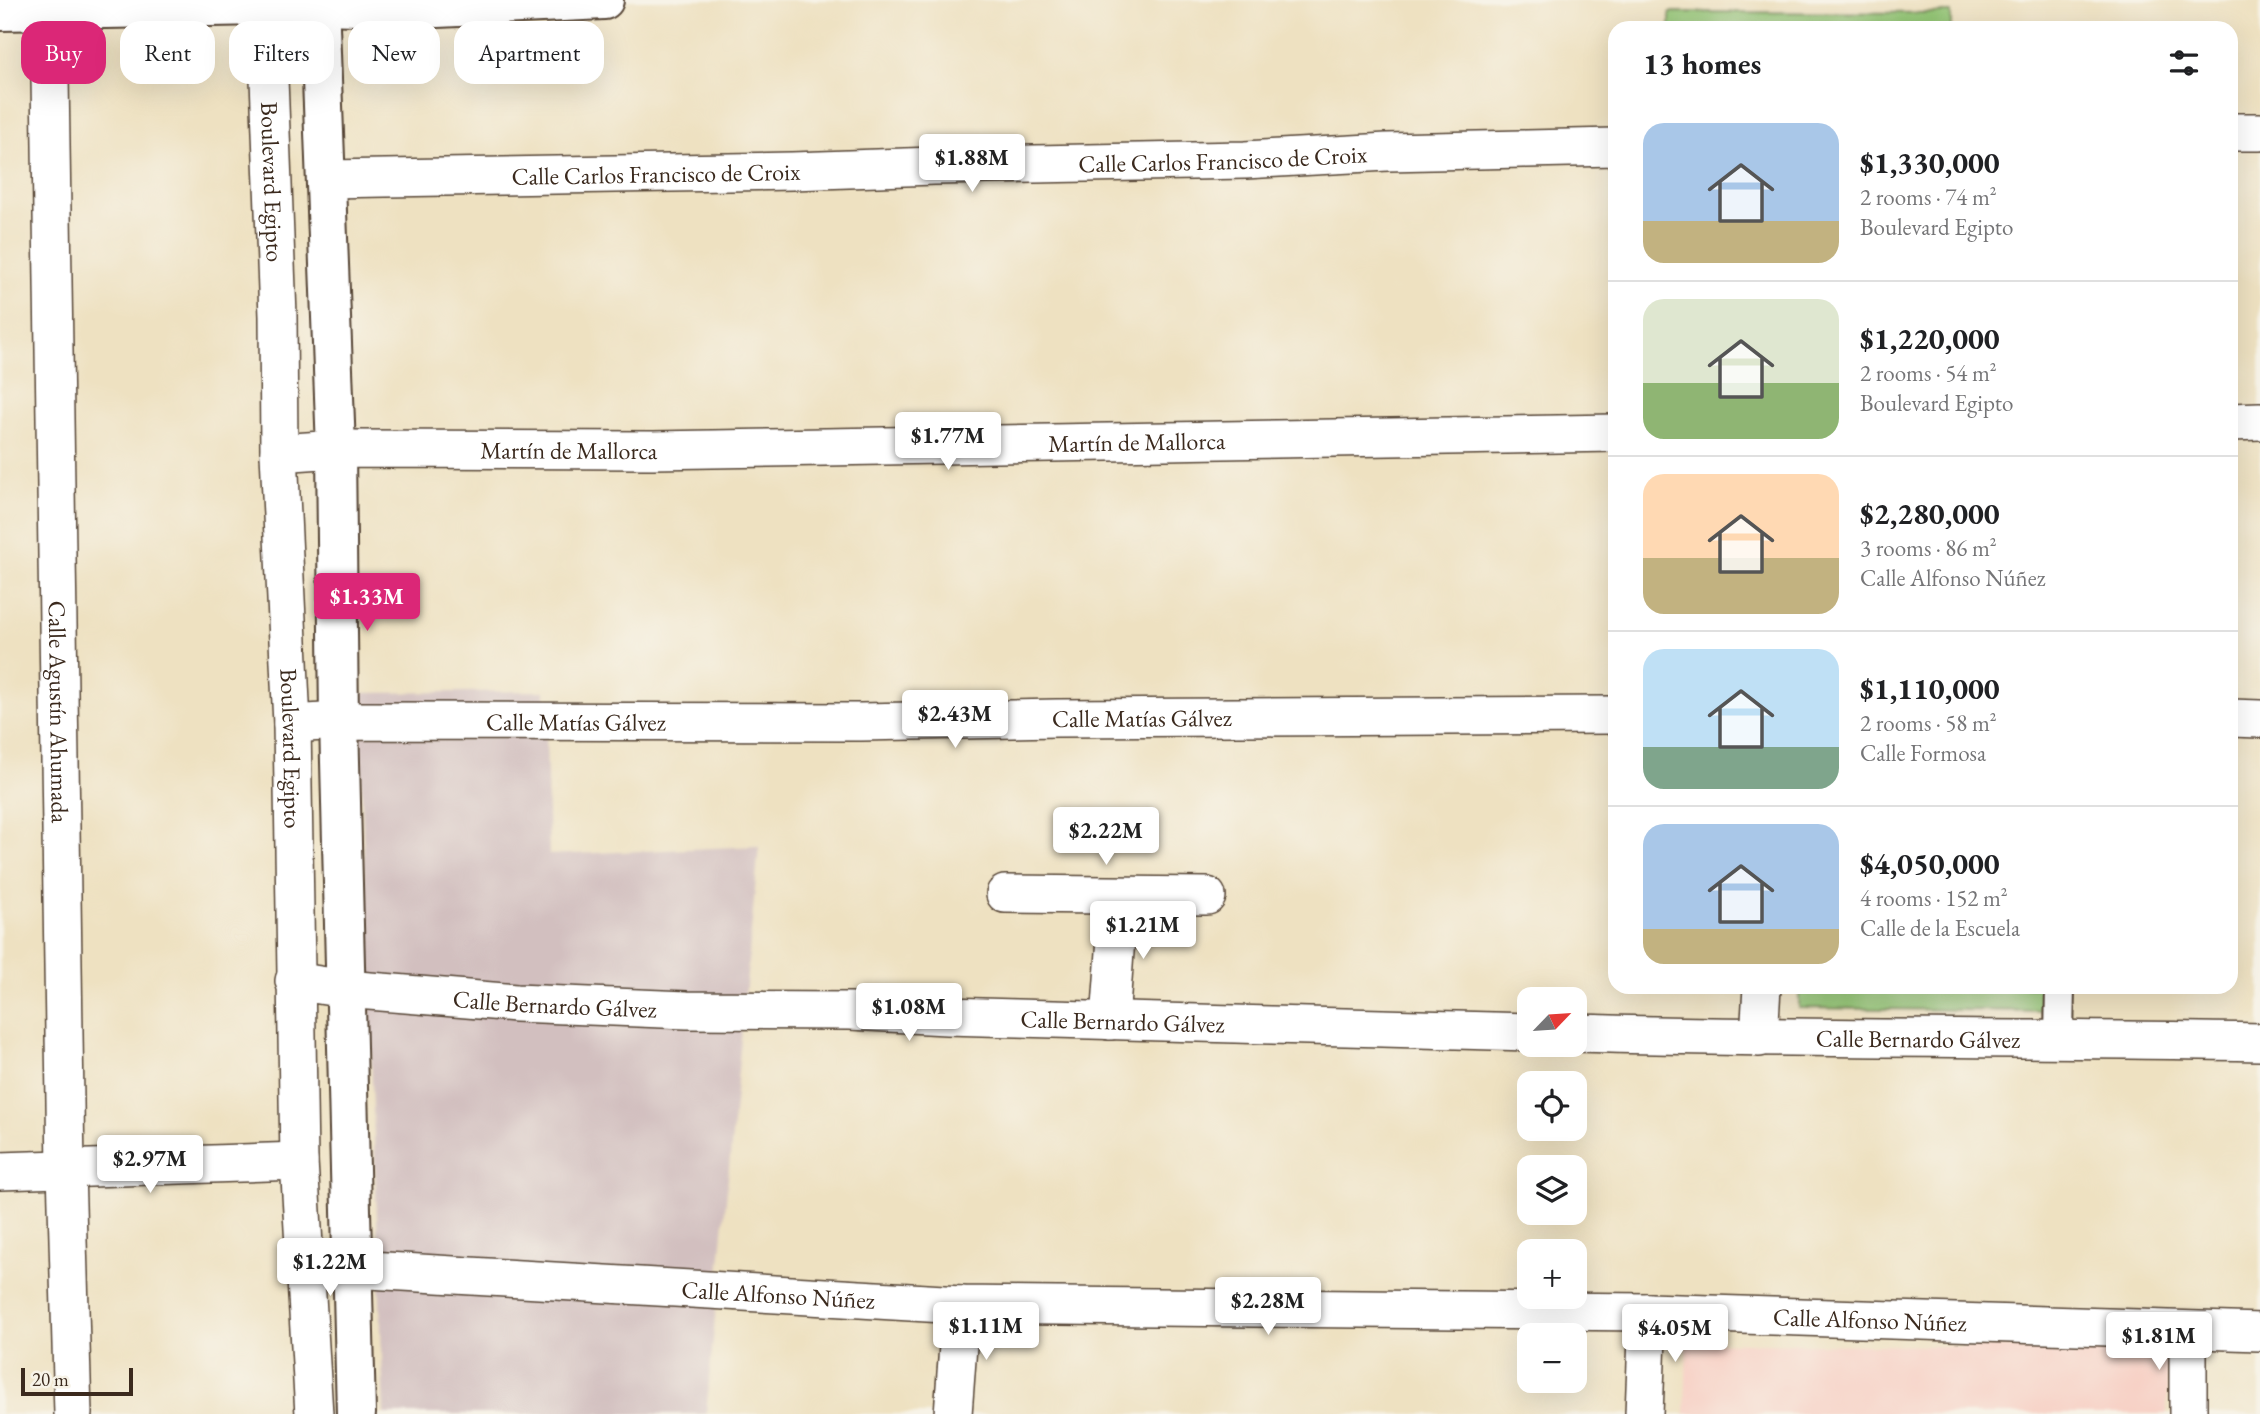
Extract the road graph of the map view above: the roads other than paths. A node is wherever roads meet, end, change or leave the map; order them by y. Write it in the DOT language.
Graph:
graph roads {
  1 [pos="604,0"];
  2 [pos="266,3"];
  3 [pos="319,3"];
  4 [pos="49,8"];
  5 [pos="0,11"];
  6 [pos="2260,131"];
  7 [pos="2238,132"];
  8 [pos="1608,147"];
  9 [pos="327,179"];
  10 [pos="2260,421"];
  11 [pos="2238,422"];
  12 [pos="1608,433"];
  13 [pos="336,449"];
  14 [pos="279,453"];
  15 [pos="1608,715"];
  16 [pos="2238,718"];
  17 [pos="2260,719"];
  18 [pos="338,721"];
  19 [pos="292,724"];
  20 [pos="1005,894"];
  21 [pos="1207,896"];
  22 [pos="1119,897"];
  23 [pos="294,981"];
  24 [pos="345,989"];
  25 [pos="1762,994"];
  26 [pos="2060,994"];
  27 [pos="1110,1021"];
  28 [pos="1517,1032"];
  29 [pos="1587,1034"];
  30 [pos="1759,1038"];
  31 [pos="2059,1038"];
  32 [pos="2260,1042"];
  33 [pos="299,1161"];
  34 [pos="66,1170"];
  35 [pos="0,1171"];
  36 [pos="352,1269"];
  37 [pos="307,1270"];
  38 [pos="961,1305"];
  39 [pos="1648,1312"];
  40 [pos="2188,1331"];
  41 [pos="2260,1332"];
  42 [pos="74,1414"];
  43 [pos="314,1414"];
  44 [pos="356,1414"];
  45 [pos="953,1414"];
  46 [pos="1644,1414"];
  47 [pos="2188,1414"];
  1 -- 3 [label="street"];
  2 -- 3 [label="street"];
  2 -- 4 [label="street"];
  2 -- 14 [label="street, Boulevard Egipto"];
  3 -- 9 [label="street, Boulevard Egipto"];
  4 -- 5 [label="street"];
  4 -- 34 [label="street, Calle Agustín Ahumada"];
  6 -- 7 [label="street"];
  8 -- 9 [label="street, Calle Carlos Francisco de Croix"];
  9 -- 13 [label="street, Boulevard Egipto"];
  10 -- 11 [label="street"];
  12 -- 13 [label="street, Martín de Mallorca"];
  13 -- 14 [label="street, Martín de Mallorca"];
  13 -- 18 [label="street, Boulevard Egipto"];
  14 -- 19 [label="street, Boulevard Egipto"];
  15 -- 18 [label="street, Calle Matías Gálvez"];
  16 -- 17 [label="street"];
  18 -- 19 [label="street, Calle Matías Gálvez"];
  18 -- 24 [label="street, Boulevard Egipto"];
  19 -- 23 [label="street, Boulevard Egipto"];
  20 -- 22 [label="street"];
  21 -- 22 [label="street"];
  22 -- 27 [label="street"];
  23 -- 24 [label="street, Calle Bernardo Gálvez"];
  23 -- 33 [label="street, Boulevard Egipto"];
  24 -- 27 [label="street, Calle Bernardo Gálvez"];
  24 -- 36 [label="street, Boulevard Egipto"];
  25 -- 30 [label="street"];
  26 -- 31 [label="street"];
  27 -- 28 [label="street, Calle Bernardo Gálvez"];
  29 -- 30 [label="street, Calle Bernardo Gálvez"];
  30 -- 31 [label="street, Calle Bernardo Gálvez"];
  31 -- 32 [label="street, Calle Bernardo Gálvez"];
  33 -- 34 [label="street"];
  33 -- 37 [label="street, Boulevard Egipto"];
  34 -- 35 [label="street"];
  34 -- 42 [label="street, Calle Agustín Ahumada"];
  36 -- 37 [label="street, Calle Alfonso Núñez"];
  36 -- 38 [label="street, Calle Alfonso Núñez"];
  36 -- 44 [label="street, Boulevard Egipto"];
  37 -- 43 [label="street, Boulevard Egipto"];
  38 -- 39 [label="street, Calle Alfonso Núñez"];
  38 -- 45 [label="street"];
  39 -- 40 [label="street, Calle Alfonso Núñez"];
  39 -- 46 [label="street"];
  40 -- 41 [label="street, Calle Alfonso Núñez"];
  40 -- 47 [label="street"];
}
